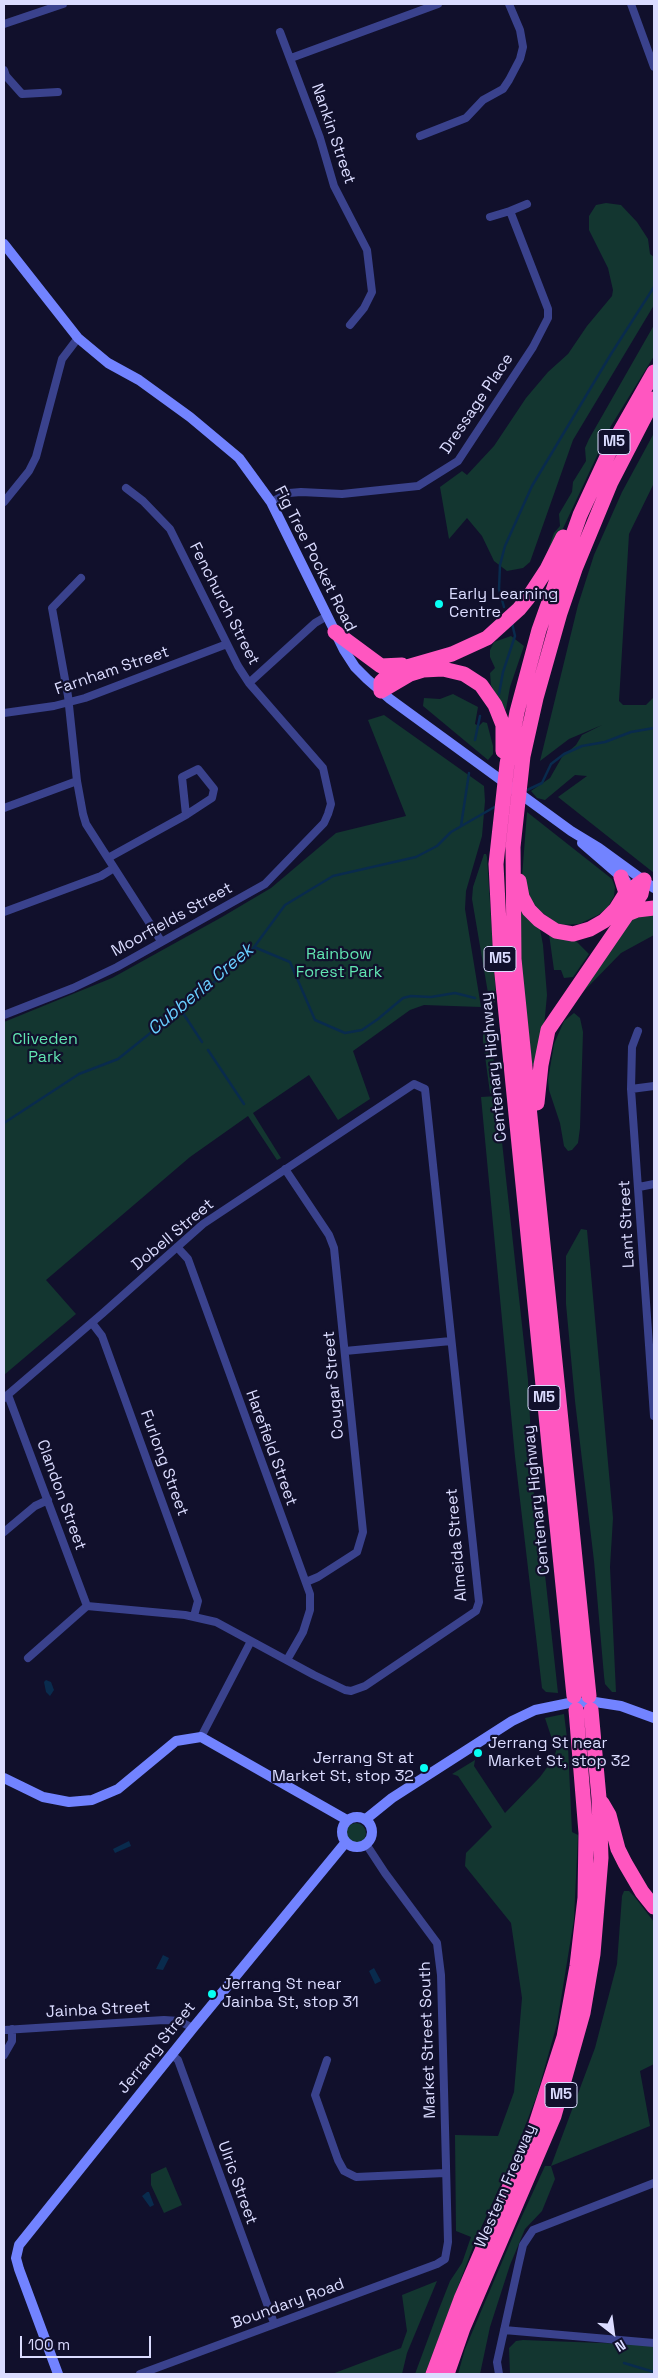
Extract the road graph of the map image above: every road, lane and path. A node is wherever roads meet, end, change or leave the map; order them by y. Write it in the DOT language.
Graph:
graph roads {
  1 [pos="63,4"];
  2 [pos="438,4"];
  3 [pos="509,4"];
  4 [pos="631,4"];
  5 [pos="4,24"];
  6 [pos="280,32"];
  7 [pos="291,58"];
  8 [pos="654,67"];
  9 [pos="4,70"];
  10 [pos="58,92"];
  11 [pos="420,136"];
  12 [pos="527,204"];
  13 [pos="510,211"];
  14 [pos="490,217"];
  15 [pos="4,244"];
  16 [pos="350,325"];
  17 [pos="78,338"];
  18 [pos="654,372"];
  19 [pos="654,400"];
  20 [pos="126,488"];
  21 [pos="4,502"];
  22 [pos="271,502"];
  23 [pos="580,515"];
  24 [pos="81,578"];
  25 [pos="327,616"];
  26 [pos="335,632"];
  27 [pos="227,644"];
  28 [pos="415,663"];
  29 [pos="250,683"];
  30 [pos="382,691"];
  31 [pos="68,702"];
  32 [pos="4,713"];
  33 [pos="507,764"];
  34 [pos="77,781"];
  35 [pos="4,808"];
  36 [pos="328,814"];
  37 [pos="186,815"];
  38 [pos="571,831"];
  39 [pos="108,858"];
  40 [pos="114,868"];
  41 [pos="512,869"];
  42 [pos="637,887"];
  43 [pos="654,902"];
  44 [pos="654,908"];
  45 [pos="4,912"];
  46 [pos="626,914"];
  47 [pos="161,941"];
  48 [pos="4,1015"];
  49 [pos="638,1031"];
  50 [pos="654,1086"];
  51 [pos="424,1089"];
  52 [pos="631,1089"];
  53 [pos="285,1169"];
  54 [pos="538,1184"];
  55 [pos="654,1184"];
  56 [pos="639,1187"];
  57 [pos="177,1247"];
  58 [pos="654,1289"];
  59 [pos="645,1290"];
  60 [pos="92,1323"];
  61 [pos="451,1341"];
  62 [pos="345,1351"];
  63 [pos="654,1386"];
  64 [pos="6,1396"];
  65 [pos="654,1416"];
  66 [pos="48,1500"];
  67 [pos="4,1532"];
  68 [pos="306,1582"];
  69 [pos="86,1606"];
  70 [pos="194,1616"];
  71 [pos="250,1641"];
  72 [pos="28,1658"];
  73 [pos="287,1660"];
  74 [pos="583,1703"];
  75 [pos="654,1718"];
  76 [pos="201,1737"];
  77 [pos="4,1778"];
  78 [pos="591,1799"];
  79 [pos="366,1819"];
  80 [pos="347,1820"];
  81 [pos="346,1842"];
  82 [pos="366,1844"];
  83 [pos="654,1907"];
  84 [pos="192,2028"];
  85 [pos="8,2029"];
  86 [pos="171,2054"];
  87 [pos="4,2055"];
  88 [pos="327,2060"];
  89 [pos="445,2173"];
  90 [pos="654,2183"];
  91 [pos="445,2259"];
  92 [pos="274,2323"];
  93 [pos="504,2330"];
  94 [pos="654,2343"];
  95 [pos="58,2374"];
  96 [pos="140,2374"];
  97 [pos="433,2374"];
  98 [pos="446,2374"];
  99 [pos="499,2374"];
  1 -- 5 [label="street"];
  2 -- 7 [label="street"];
  3 -- 11 [label="street"];
  4 -- 8 [label="street"];
  6 -- 7 [label="street, Nankin Street"];
  7 -- 16 [label="street, Nankin Street"];
  9 -- 10 [label="street"];
  12 -- 13 [label="street"];
  13 -- 14 [label="street"];
  13 -- 22 [label="street, Dressage Place"];
  15 -- 17 [label="street, Fig Tree Pocket Road"];
  17 -- 21 [label="street"];
  17 -- 22 [label="street, Fig Tree Pocket Road"];
  18 -- 23 [label="highway, Centenary Highway / M5"];
  19 -- 41 [label="highway, Centenary Highway / M5"];
  20 -- 27 [label="street, Fenchurch Street"];
  22 -- 25 [label="street, Fig Tree Pocket Road"];
  23 -- 28 [label="highway"];
  23 -- 33 [label="highway, Centenary Highway / M5"];
  24 -- 31 [label="street"];
  25 -- 26 [label="street, Fig Tree Pocket Road"];
  25 -- 29 [label="street"];
  26 -- 28 [label="highway"];
  26 -- 30 [label="street, Fig Tree Pocket Road"];
  27 -- 29 [label="street, Fenchurch Street"];
  27 -- 31 [label="street, Farnham Street"];
  28 -- 30 [label="highway"];
  29 -- 36 [label="street, Fenchurch Street"];
  30 -- 33 [label="highway"];
  30 -- 38 [label="street, Fig Tree Pocket Road"];
  31 -- 32 [label="street, Farnham Street"];
  31 -- 34 [label="street"];
  33 -- 74 [label="highway, Centenary Highway / M5"];
  34 -- 35 [label="street"];
  34 -- 39 [label="street"];
  36 -- 47 [label="street, Moorfields Street"];
  37 -- 37 [label="street"];
  37 -- 39 [label="street"];
  38 -- 42 [label="street, Fig Tree Pocket Road"];
  38 -- 42 [label="street, Fig Tree Pocket Road"];
  39 -- 40 [label="street"];
  40 -- 45 [label="street"];
  40 -- 47 [label="street"];
  41 -- 42 [label="highway"];
  41 -- 54 [label="highway, Centenary Highway / M5"];
  42 -- 43 [label="street, Fig Tree Pocket Road"];
  42 -- 46 [label="highway"];
  44 -- 46 [label="highway"];
  46 -- 54 [label="highway"];
  47 -- 48 [label="street, Moorfields Street"];
  49 -- 52 [label="street, Lant Street"];
  50 -- 52 [label="street"];
  51 -- 53 [label="street, Dobell Street"];
  51 -- 61 [label="street, Almeida Street"];
  52 -- 56 [label="street, Lant Street"];
  53 -- 57 [label="street, Dobell Street"];
  53 -- 62 [label="street, Cougar Street"];
  54 -- 74 [label="highway, Centenary Highway / M5"];
  55 -- 56 [label="street"];
  56 -- 59 [label="street, Lant Street"];
  57 -- 60 [label="street, Dobell Street"];
  57 -- 68 [label="street, Harefield Street"];
  58 -- 59 [label="street"];
  59 -- 63 [label="street, Lant Street"];
  60 -- 64 [label="street, Dobell Street"];
  60 -- 70 [label="street, Furlong Street"];
  61 -- 62 [label="street"];
  61 -- 73 [label="street, Almeida Street"];
  62 -- 68 [label="street, Cougar Street"];
  63 -- 65 [label="street, Lant Street"];
  64 -- 66 [label="street, Clandon Street"];
  66 -- 67 [label="street"];
  66 -- 69 [label="street, Clandon Street"];
  68 -- 73 [label="street, Harefield Street"];
  69 -- 70 [label="street, Almeida Street"];
  69 -- 72 [label="street"];
  70 -- 71 [label="street, Almeida Street"];
  71 -- 73 [label="street, Almeida Street"];
  71 -- 76 [label="street"];
  74 -- 78 [label="highway, Centenary Highway / M5"];
  75 -- 79 [label="street"];
  76 -- 77 [label="street"];
  76 -- 80 [label="street"];
  78 -- 83 [label="highway"];
  78 -- 97 [label="highway, Western Freeway / M5"];
  78 -- 98 [label="highway, Western Freeway / M5"];
  79 -- 80 [label="street"];
  79 -- 82 [label="street"];
  80 -- 81 [label="street"];
  81 -- 82 [label="street"];
  81 -- 84 [label="street, Jerrang Street"];
  82 -- 89 [label="street, Market Street South"];
  84 -- 85 [label="street, Jainba Street"];
  84 -- 86 [label="street, Jerrang Street"];
  85 -- 87 [label="street"];
  86 -- 92 [label="street, Ulric Street"];
  86 -- 95 [label="street, Jerrang Street"];
  88 -- 89 [label="street"];
  89 -- 91 [label="street, Market Street South"];
  90 -- 93 [label="street"];
  91 -- 92 [label="street, Boundary Road"];
  92 -- 96 [label="street, Boundary Road"];
  93 -- 94 [label="street"];
  93 -- 99 [label="street"];
}
